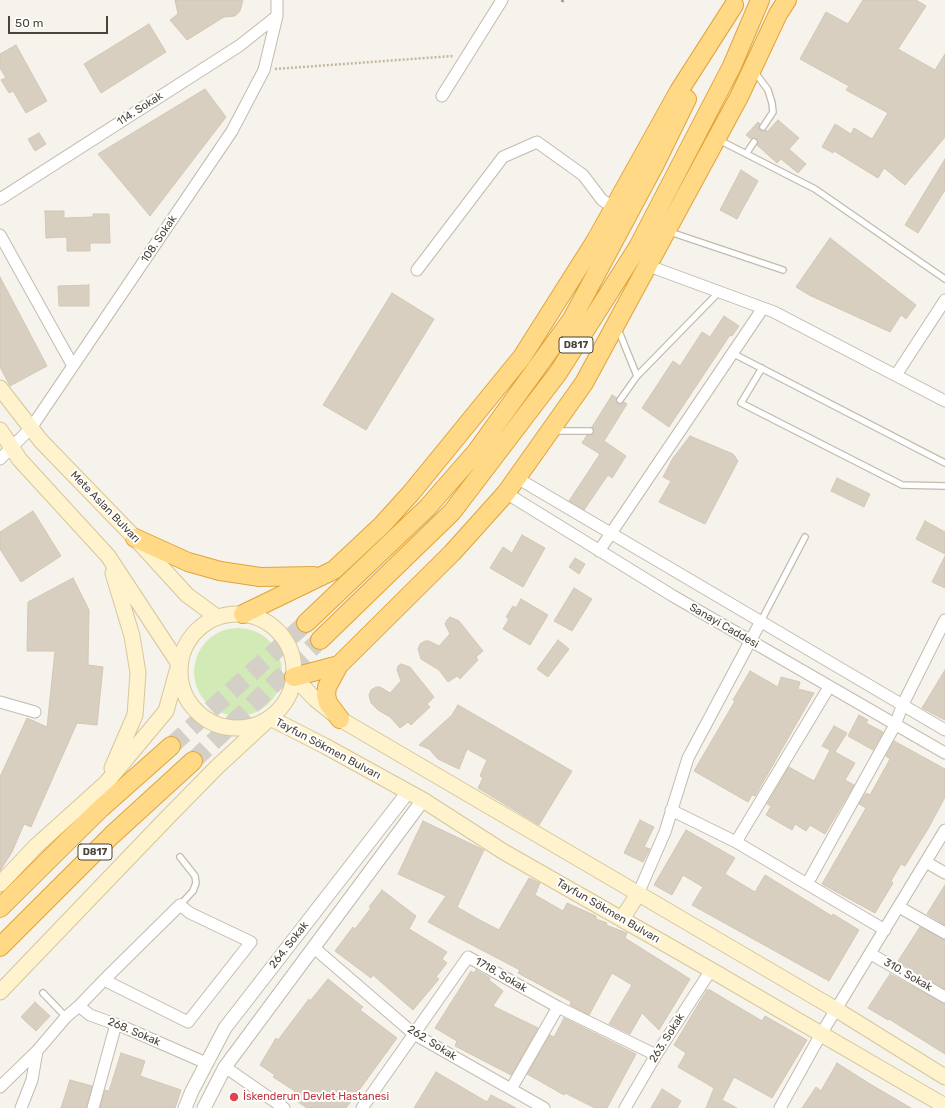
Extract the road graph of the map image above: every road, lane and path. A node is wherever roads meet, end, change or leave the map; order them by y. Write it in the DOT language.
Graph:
graph roads {
  1 [pos="277,0"];
  2 [pos="502,0"];
  3 [pos="760,0"];
  4 [pos="786,0"];
  5 [pos="735,3"];
  6 [pos="277,16"];
  7 [pos="468,54"];
  8 [pos="752,69"];
  9 [pos="264,70"];
  10 [pos="442,96"];
  11 [pos="763,127"];
  12 [pos="716,139"];
  13 [pos="754,142"];
  14 [pos="746,154"];
  15 [pos="0,199"];
  16 [pos="614,208"];
  17 [pos="668,231"];
  18 [pos="0,235"];
  19 [pos="649,266"];
  20 [pos="417,270"];
  21 [pos="783,270"];
  22 [pos="945,279"];
  23 [pos="720,292"];
  24 [pos="945,300"];
  25 [pos="763,308"];
  26 [pos="616,325"];
  27 [pos="732,353"];
  28 [pos="73,366"];
  29 [pos="762,368"];
  30 [pos="896,375"];
  31 [pos="637,376"];
  32 [pos="0,388"];
  33 [pos="620,400"];
  34 [pos="945,401"];
  35 [pos="31,428"];
  36 [pos="0,430"];
  37 [pos="550,430"];
  38 [pos="590,431"];
  39 [pos="12,448"];
  40 [pos="0,459"];
  41 [pos="945,463"];
  42 [pos="517,478"];
  43 [pos="945,486"];
  44 [pos="506,493"];
  45 [pos="612,533"];
  46 [pos="805,537"];
  47 [pos="136,538"];
  48 [pos="599,551"];
  49 [pos="108,556"];
  50 [pos="334,570"];
  51 [pos="243,614"];
  52 [pos="218,617"];
  53 [pos="945,620"];
  54 [pos="761,621"];
  55 [pos="306,623"];
  56 [pos="320,640"];
  57 [pos="750,640"];
  58 [pos="179,664"];
  59 [pos="338,665"];
  60 [pos="294,677"];
  61 [pos="829,687"];
  62 [pos="0,702"];
  63 [pos="903,704"];
  64 [pos="35,712"];
  65 [pos="270,718"];
  66 [pos="340,719"];
  67 [pos="895,725"];
  68 [pos="945,730"];
  69 [pos="171,746"];
  70 [pos="945,753"];
  71 [pos="193,761"];
  72 [pos="106,783"];
  73 [pos="408,792"];
  74 [pos="423,800"];
  75 [pos="671,810"];
  76 [pos="945,830"];
  77 [pos="736,842"];
  78 [pos="180,857"];
  79 [pos="926,862"];
  80 [pos="945,872"];
  81 [pos="0,884"];
  82 [pos="807,884"];
  83 [pos="638,894"];
  84 [pos="180,905"];
  85 [pos="899,907"];
  86 [pos="0,908"];
  87 [pos="622,919"];
  88 [pos="885,930"];
  89 [pos="945,933"];
  90 [pos="0,947"];
  91 [pos="313,947"];
  92 [pos="871,954"];
  93 [pos="711,970"];
  94 [pos="104,980"];
  95 [pos="0,992"];
  96 [pos="43,993"];
  97 [pos="945,997"];
  98 [pos="79,1006"];
  99 [pos="558,1007"];
  100 [pos="837,1010"];
  101 [pos="66,1017"];
  102 [pos="116,1024"];
  103 [pos="414,1034"];
  104 [pos="821,1034"];
  105 [pos="37,1051"];
  106 [pos="656,1055"];
  107 [pos="206,1064"];
  108 [pos="225,1067"];
  109 [pos="945,1077"];
  110 [pos="0,1087"];
  111 [pos="511,1089"];
  112 [pos="945,1106"];
  113 [pos="21,1108"];
  114 [pos="93,1108"];
  115 [pos="186,1108"];
  116 [pos="204,1108"];
  117 [pos="284,1108"];
  118 [pos="362,1108"];
  119 [pos="544,1108"];
  120 [pos="625,1108"];
  121 [pos="780,1108"];
  1 -- 6 [label="street, 108. Sokak"];
  2 -- 7 [label="street"];
  3 -- 56 [label="highway, D817"];
  4 -- 8 [label="highway"];
  5 -- 16 [label="highway"];
  5 -- 55 [label="highway, D817"];
  6 -- 9 [label="street, 108. Sokak"];
  6 -- 15 [label="street, 114. Sokak"];
  7 -- 9 [label="path"];
  7 -- 10 [label="street"];
  8 -- 11 [label="lane"];
  8 -- 12 [label="highway"];
  9 -- 28 [label="street, 108. Sokak"];
  12 -- 14 [label="lane"];
  12 -- 17 [label="highway"];
  13 -- 14 [label="lane"];
  14 -- 22 [label="lane"];
  16 -- 20 [label="street"];
  16 -- 50 [label="highway"];
  17 -- 19 [label="highway"];
  17 -- 21 [label="lane"];
  18 -- 28 [label="street"];
  19 -- 23 [label="street"];
  19 -- 26 [label="highway"];
  23 -- 25 [label="street"];
  23 -- 31 [label="lane"];
  24 -- 30 [label="street"];
  25 -- 27 [label="street"];
  25 -- 30 [label="street"];
  26 -- 31 [label="lane"];
  26 -- 37 [label="highway"];
  27 -- 29 [label="lane"];
  27 -- 45 [label="street"];
  28 -- 35 [label="street, 108. Sokak"];
  29 -- 41 [label="lane"];
  29 -- 43 [label="lane"];
  30 -- 34 [label="street"];
  31 -- 33 [label="lane"];
  32 -- 35 [label="main road, Mete Aslan Bulvarı"];
  35 -- 39 [label="street, 108. Sokak"];
  35 -- 47 [label="main road, Mete Aslan Bulvarı"];
  36 -- 39 [label="main road"];
  37 -- 38 [label="lane"];
  37 -- 42 [label="highway"];
  39 -- 40 [label="street, 108. Sokak"];
  39 -- 49 [label="main road"];
  42 -- 44 [label="highway"];
  42 -- 45 [label="street, Sanayi Caddesi"];
  44 -- 48 [label="street, Sanayi Caddesi"];
  44 -- 59 [label="highway"];
  45 -- 48 [label="street"];
  45 -- 54 [label="street, Sanayi Caddesi"];
  46 -- 54 [label="lane"];
  47 -- 50 [label="highway"];
  47 -- 52 [label="main road, Mete Aslan Bulvarı"];
  48 -- 57 [label="street, Sanayi Caddesi"];
  49 -- 58 [label="main road"];
  49 -- 72 [label="main road"];
  50 -- 51 [label="highway"];
  51 -- 52 [label="main road"];
  51 -- 60 [label="main road"];
  52 -- 58 [label="main road"];
  53 -- 63 [label="street"];
  54 -- 57 [label="street"];
  54 -- 63 [label="street, Sanayi Caddesi"];
  57 -- 61 [label="street, Sanayi Caddesi"];
  57 -- 75 [label="street"];
  58 -- 65 [label="main road"];
  58 -- 72 [label="main road"];
  59 -- 60 [label="highway"];
  59 -- 66 [label="highway"];
  60 -- 65 [label="main road"];
  60 -- 66 [label="main road"];
  61 -- 67 [label="street, Sanayi Caddesi"];
  61 -- 77 [label="street"];
  62 -- 64 [label="street"];
  63 -- 67 [label="street"];
  63 -- 68 [label="street, Sanayi Caddesi"];
  65 -- 73 [label="main road, Tayfun Sökmen Bulvarı"];
  65 -- 95 [label="main road"];
  66 -- 83 [label="main road"];
  67 -- 70 [label="street, Sanayi Caddesi"];
  67 -- 82 [label="street"];
  69 -- 86 [label="highway, D817"];
  71 -- 90 [label="highway, D817"];
  72 -- 81 [label="main road"];
  73 -- 74 [label="main road, Tayfun Sökmen Bulvarı"];
  73 -- 107 [label="street, 264. Sokak"];
  74 -- 87 [label="main road, Tayfun Sökmen Bulvarı"];
  74 -- 91 [label="street, 264. Sokak"];
  75 -- 77 [label="street"];
  75 -- 83 [label="street"];
  76 -- 79 [label="street"];
  77 -- 82 [label="street"];
  78 -- 84 [label="lane"];
  79 -- 80 [label="street"];
  79 -- 85 [label="street"];
  82 -- 88 [label="street"];
  83 -- 87 [label="main road"];
  83 -- 100 [label="main road"];
  84 -- 94 [label="street"];
  84 -- 94 [label="street"];
  85 -- 88 [label="street"];
  85 -- 89 [label="street"];
  87 -- 93 [label="main road, Tayfun Sökmen Bulvarı"];
  88 -- 92 [label="street"];
  91 -- 103 [label="street, 262. Sokak"];
  91 -- 108 [label="street, 264. Sokak"];
  92 -- 97 [label="street, 310. Sokak"];
  92 -- 100 [label="street"];
  93 -- 104 [label="main road, Tayfun Sökmen Bulvarı"];
  93 -- 106 [label="street, 263. Sokak"];
  94 -- 98 [label="street"];
  96 -- 101 [label="lane"];
  98 -- 101 [label="street"];
  98 -- 102 [label="street, 268. Sokak"];
  99 -- 103 [label="street, 1718. Sokak"];
  99 -- 106 [label="street, 1718. Sokak"];
  99 -- 111 [label="street"];
  100 -- 104 [label="street"];
  100 -- 109 [label="main road"];
  101 -- 105 [label="street"];
  102 -- 107 [label="street, 268. Sokak"];
  102 -- 114 [label="street"];
  103 -- 111 [label="street, 262. Sokak"];
  103 -- 118 [label="street, 1718. Sokak"];
  104 -- 112 [label="main road, Tayfun Sökmen Bulvarı"];
  104 -- 121 [label="street"];
  105 -- 110 [label="street"];
  105 -- 113 [label="street"];
  106 -- 120 [label="street, 263. Sokak"];
  107 -- 108 [label="street"];
  107 -- 115 [label="street, 264. Sokak"];
  108 -- 116 [label="street, 264. Sokak"];
  108 -- 117 [label="street"];
  111 -- 119 [label="street, 262. Sokak"];
}
